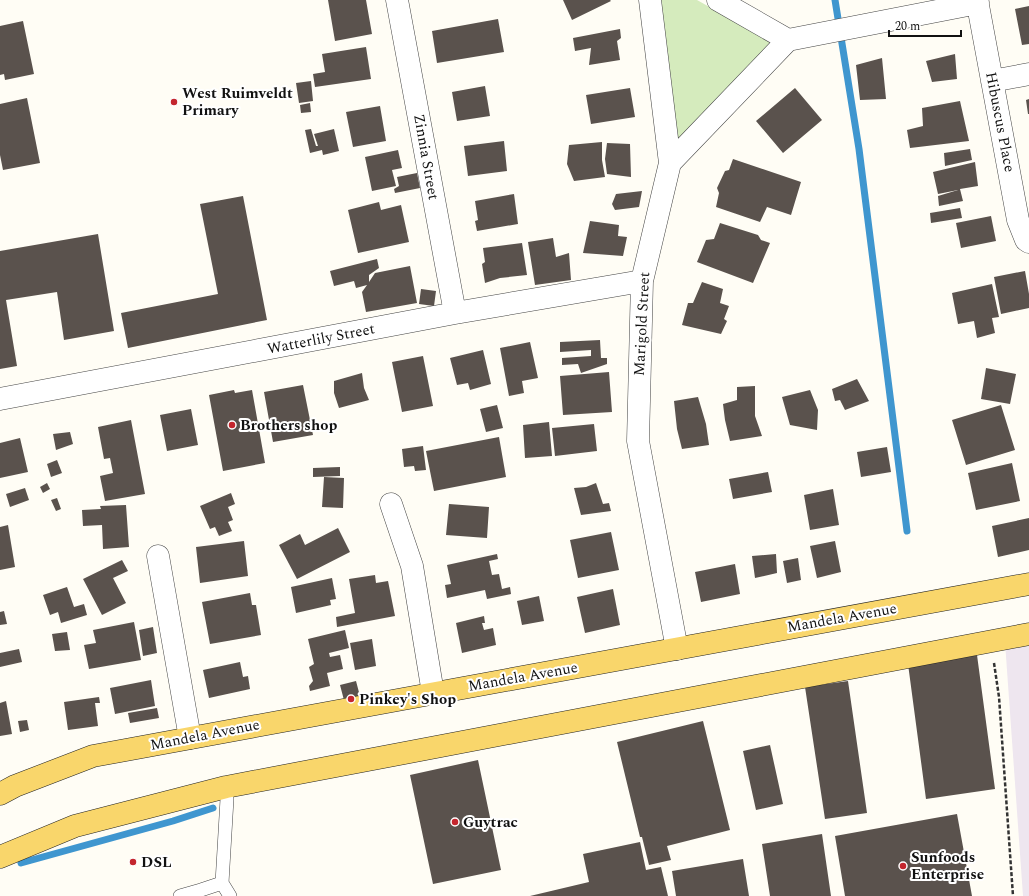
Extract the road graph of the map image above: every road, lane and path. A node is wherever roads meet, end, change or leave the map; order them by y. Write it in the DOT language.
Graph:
graph roads {
  1 [pos="398,0"];
  2 [pos="650,0"];
  3 [pos="718,0"];
  4 [pos="977,1"];
  5 [pos="788,40"];
  6 [pos="1029,74"];
  7 [pos="992,81"];
  8 [pos="670,163"];
  9 [pos="1029,242"];
  10 [pos="642,281"];
  11 [pos="455,313"];
  12 [pos="0,399"];
  13 [pos="392,504"];
  14 [pos="158,556"];
  15 [pos="1029,584"];
  16 [pos="1029,634"];
  17 [pos="990,641"];
  18 [pos="677,649"];
  19 [pos="433,693"];
  20 [pos="190,738"];
  21 [pos="226,787"];
  22 [pos="0,794"];
  23 [pos="0,857"];
  24 [pos="222,883"];
  25 [pos="180,896"];
  26 [pos="230,896"];
  27 [pos="1013,896"];
  1 -- 11 [label="street, Zinnia Street"];
  2 -- 8 [label="street, Marigold Street"];
  3 -- 5 [label="street"];
  4 -- 5 [label="street"];
  4 -- 7 [label="street, Hibuscus Place"];
  5 -- 8 [label="street"];
  6 -- 7 [label="street"];
  7 -- 9 [label="street, Hibuscus Place"];
  8 -- 10 [label="street, Marigold Street"];
  10 -- 11 [label="street, Watterlily Street"];
  10 -- 18 [label="street, Marigold Street"];
  11 -- 12 [label="street, Watterlily Street"];
  13 -- 19 [label="street"];
  14 -- 20 [label="street"];
  15 -- 18 [label="main road, Mandela Avenue"];
  16 -- 17 [label="main road"];
  17 -- 21 [label="main road"];
  17 -- 27 [label="path"];
  18 -- 19 [label="main road, Mandela Avenue"];
  19 -- 20 [label="main road, Mandela Avenue"];
  20 -- 22 [label="main road, Mandela Avenue"];
  21 -- 23 [label="main road"];
  21 -- 24 [label="lane"];
  24 -- 25 [label="lane"];
  24 -- 26 [label="lane"];
}
